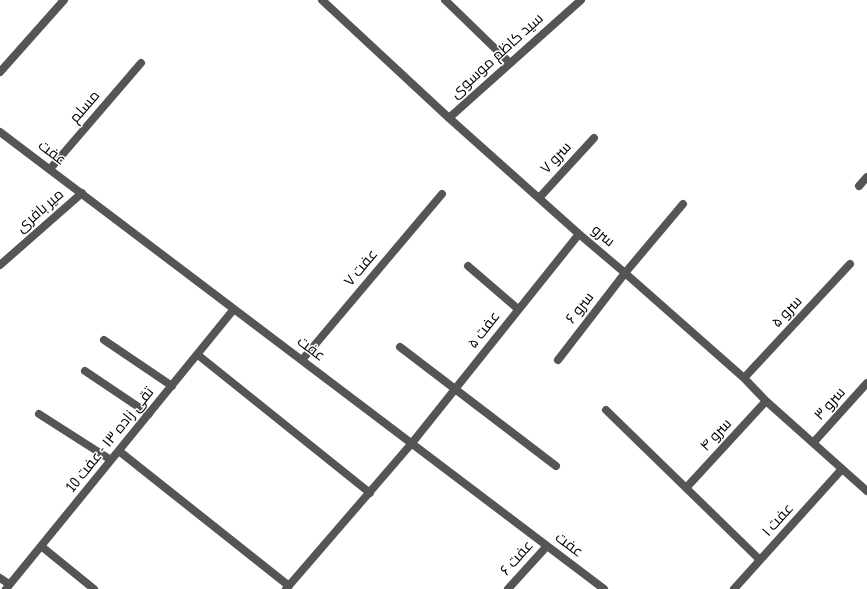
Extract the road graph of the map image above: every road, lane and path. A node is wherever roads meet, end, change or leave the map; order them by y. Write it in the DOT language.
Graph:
graph roads {
  1 [pos="64,0"];
  2 [pos="322,0"];
  3 [pos="445,0"];
  4 [pos="581,0"];
  5 [pos="141,63"];
  6 [pos="510,63"];
  7 [pos="0,72"];
  8 [pos="449,118"];
  9 [pos="0,132"];
  10 [pos="594,138"];
  11 [pos="50,169"];
  12 [pos="867,177"];
  13 [pos="859,186"];
  14 [pos="82,193"];
  15 [pos="442,194"];
  16 [pos="539,198"];
  17 [pos="683,204"];
  18 [pos="579,234"];
  19 [pos="850,264"];
  20 [pos="0,265"];
  21 [pos="468,266"];
  22 [pos="625,273"];
  23 [pos="234,309"];
  24 [pos="518,309"];
  25 [pos="104,340"];
  26 [pos="400,347"];
  27 [pos="198,355"];
  28 [pos="302,360"];
  29 [pos="558,360"];
  30 [pos="85,371"];
  31 [pos="744,378"];
  32 [pos="867,383"];
  33 [pos="172,386"];
  34 [pos="456,389"];
  35 [pos="766,401"];
  36 [pos="606,410"];
  37 [pos="39,414"];
  38 [pos="149,414"];
  39 [pos="412,443"];
  40 [pos="813,443"];
  41 [pos="119,451"];
  42 [pos="111,460"];
  43 [pos="556,466"];
  44 [pos="842,469"];
  45 [pos="686,488"];
  46 [pos="867,491"];
  47 [pos="370,493"];
  48 [pos="41,546"];
  49 [pos="547,546"];
  50 [pos="760,560"];
  51 [pos="0,578"];
  52 [pos="8,587"];
  53 [pos="288,588"];
  54 [pos="94,589"];
  55 [pos="508,589"];
  56 [pos="604,589"];
  57 [pos="734,589"];
  1 -- 7 [label="street"];
  2 -- 8 [label="street, سرو"];
  3 -- 6 [label="street"];
  4 -- 6 [label="street, سید کاظم موسوی"];
  5 -- 11 [label="street, مسلم"];
  6 -- 8 [label="street, سید کاظم موسوی"];
  8 -- 16 [label="street, سرو"];
  9 -- 11 [label="street, عفت"];
  10 -- 16 [label="street, سرو ۷"];
  11 -- 14 [label="street, عفت"];
  12 -- 13 [label="street"];
  14 -- 20 [label="street, میر بافری"];
  14 -- 23 [label="street, عفت"];
  15 -- 28 [label="street, عفت ۷"];
  16 -- 18 [label="street, سرو"];
  17 -- 22 [label="street, سرو ۶"];
  18 -- 22 [label="street, سرو"];
  18 -- 24 [label="street, عفت ۵"];
  19 -- 31 [label="street, سرو ۵"];
  21 -- 24 [label="street"];
  22 -- 29 [label="street, سرو ۶"];
  22 -- 31 [label="street, سرو"];
  23 -- 27 [label="street, تقی زاده ۱۳ - عفت 10"];
  23 -- 28 [label="street, عفت"];
  24 -- 34 [label="street, عفت ۵"];
  25 -- 33 [label="street"];
  26 -- 34 [label="street"];
  27 -- 33 [label="street, تقی زاده ۱۳ - عفت 10"];
  27 -- 47 [label="street"];
  28 -- 39 [label="street, عفت"];
  30 -- 38 [label="street"];
  31 -- 35 [label="street, سرو"];
  32 -- 40 [label="street, سرو ۳"];
  33 -- 38 [label="street, تقی زاده ۱۳ - عفت 10"];
  34 -- 39 [label="street, عفت ۵"];
  34 -- 43 [label="street"];
  35 -- 40 [label="street, سرو"];
  35 -- 45 [label="street, سرو ۴"];
  36 -- 45 [label="street"];
  37 -- 42 [label="street"];
  38 -- 41 [label="street, تقی زاده ۱۳ - عفت 10"];
  39 -- 47 [label="street, عفت ۵"];
  39 -- 49 [label="street, عفت"];
  40 -- 44 [label="street, سرو"];
  41 -- 42 [label="street, تقی زاده ۱۳ - عفت 10"];
  41 -- 53 [label="street"];
  42 -- 48 [label="street, تقی زاده ۱۳ - عفت 10"];
  44 -- 46 [label="street, سرو"];
  44 -- 50 [label="street, عفت ۱"];
  45 -- 50 [label="street"];
  47 -- 53 [label="street, عفت ۵"];
  48 -- 52 [label="street, تقی زاده ۱۳ - عفت 10"];
  48 -- 54 [label="street"];
  49 -- 55 [label="street, عفت ۶"];
  49 -- 56 [label="street, عفت"];
  50 -- 57 [label="street, عفت ۱"];
  51 -- 52 [label="street"];
}
